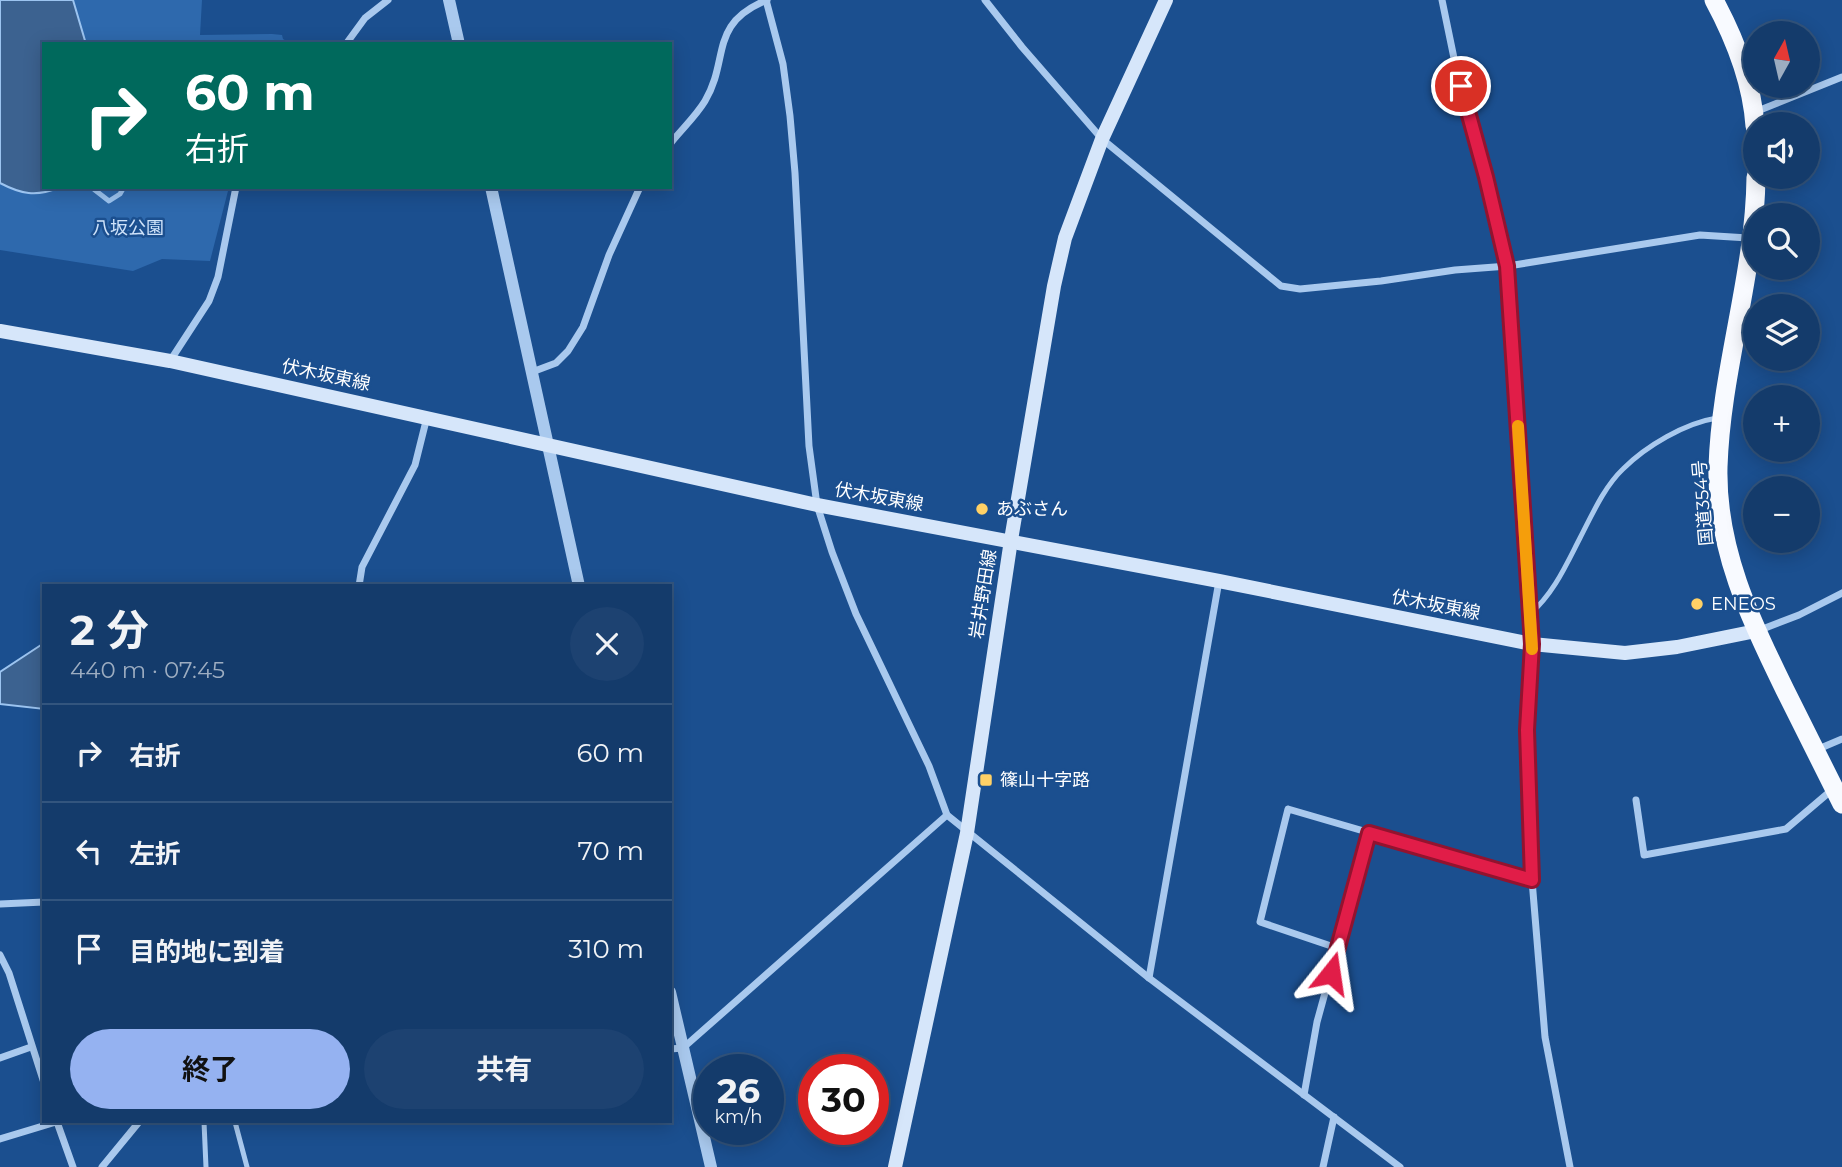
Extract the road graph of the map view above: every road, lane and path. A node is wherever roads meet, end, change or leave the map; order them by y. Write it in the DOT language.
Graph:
graph roads {
  1 [pos="388,0"];
  2 [pos="449,0"];
  3 [pos="766,0"];
  4 [pos="985,0"];
  5 [pos="1166,0"];
  6 [pos="1442,0"];
  7 [pos="1714,0"];
  8 [pos="347,42"];
  9 [pos="459,42"];
  10 [pos="1842,77"];
  11 [pos="1753,112"];
  12 [pos="1770,112"];
  13 [pos="1102,139"];
  14 [pos="672,142"];
  15 [pos="236,189"];
  16 [pos="491,189"];
  17 [pos="639,189"];
  18 [pos="1743,238"];
  19 [pos="1507,266"];
  20 [pos="1744,280"];
  21 [pos="0,331"];
  22 [pos="170,360"];
  23 [pos="531,372"];
  24 [pos="427,416"];
  25 [pos="1723,416"];
  26 [pos="548,446"];
  27 [pos="817,505"];
  28 [pos="1011,540"];
  29 [pos="1219,580"];
  30 [pos="359,584"];
  31 [pos="579,584"];
  32 [pos="1842,593"];
  33 [pos="1530,614"];
  34 [pos="1756,631"];
  35 [pos="1532,644"];
  36 [pos="1842,739"];
  37 [pos="1815,750"];
  38 [pos="1838,796"];
  39 [pos="1636,800"];
  40 [pos="947,815"];
  41 [pos="967,833"];
  42 [pos="1369,833"];
  43 [pos="1532,880"];
  44 [pos="42,902"];
  45 [pos="0,904"];
  46 [pos="1338,948"];
  47 [pos="0,955"];
  48 [pos="9,974"];
  49 [pos="0,978"];
  50 [pos="1149,978"];
  51 [pos="672,1008"];
  52 [pos="31,1047"];
  53 [pos="677,1049"];
  54 [pos="0,1058"];
  55 [pos="42,1077"];
  56 [pos="1304,1095"];
  57 [pos="1334,1117"];
  58 [pos="54,1123"];
  59 [pos="57,1123"];
  60 [pos="138,1123"];
  61 [pos="204,1123"];
  62 [pos="235,1123"];
  63 [pos="0,1139"];
  64 [pos="72,1167"];
  65 [pos="103,1167"];
  66 [pos="206,1167"];
  67 [pos="247,1167"];
  68 [pos="711,1167"];
  69 [pos="895,1167"];
  70 [pos="1323,1167"];
  71 [pos="1400,1167"];
  72 [pos="1570,1167"];
  1 -- 8 [label="street"];
  2 -- 9 [label="street"];
  3 -- 14 [label="street"];
  3 -- 27 [label="street"];
  4 -- 13 [label="street"];
  5 -- 13 [label="main road, 岩井野田線"];
  6 -- 19 [label="street"];
  7 -- 11 [label="highway"];
  10 -- 12 [label="street"];
  13 -- 19 [label="street"];
  13 -- 28 [label="main road, 岩井野田線"];
  15 -- 22 [label="street"];
  16 -- 23 [label="street"];
  17 -- 23 [label="street"];
  18 -- 19 [label="street"];
  19 -- 33 [label="street"];
  20 -- 25 [label="highway, 国道354号"];
  21 -- 22 [label="main road, 伏木坂東線"];
  22 -- 24 [label="main road, 伏木坂東線"];
  23 -- 26 [label="street"];
  24 -- 26 [label="main road, 伏木坂東線"];
  24 -- 30 [label="street"];
  25 -- 33 [label="lane"];
  25 -- 34 [label="highway, 国道354号"];
  26 -- 27 [label="main road, 伏木坂東線"];
  26 -- 31 [label="street"];
  27 -- 28 [label="main road, 伏木坂東線"];
  27 -- 40 [label="street"];
  28 -- 29 [label="main road, 伏木坂東線"];
  28 -- 41 [label="main road, 岩井野田線"];
  29 -- 35 [label="main road, 伏木坂東線"];
  29 -- 50 [label="street"];
  32 -- 34 [label="street"];
  33 -- 35 [label="street"];
  34 -- 35 [label="main road, 伏木坂東線"];
  34 -- 37 [label="highway, 国道354号"];
  35 -- 43 [label="street"];
  36 -- 37 [label="street"];
  37 -- 38 [label="highway, 国道354号"];
  38 -- 39 [label="street"];
  40 -- 41 [label="street"];
  40 -- 53 [label="street"];
  41 -- 50 [label="street"];
  41 -- 69 [label="main road, 岩井野田線"];
  42 -- 43 [label="street"];
  42 -- 46 [label="street"];
  42 -- 46 [label="street"];
  43 -- 72 [label="street"];
  44 -- 45 [label="street"];
  46 -- 56 [label="street"];
  47 -- 48 [label="street"];
  48 -- 49 [label="street"];
  48 -- 52 [label="street"];
  50 -- 56 [label="street"];
  51 -- 53 [label="street"];
  52 -- 54 [label="street"];
  52 -- 55 [label="street"];
  53 -- 68 [label="street"];
  56 -- 57 [label="street"];
  57 -- 70 [label="street"];
  57 -- 71 [label="street"];
  58 -- 63 [label="street"];
  59 -- 64 [label="street"];
  60 -- 65 [label="street"];
  61 -- 66 [label="lane"];
  62 -- 67 [label="lane"];
}
